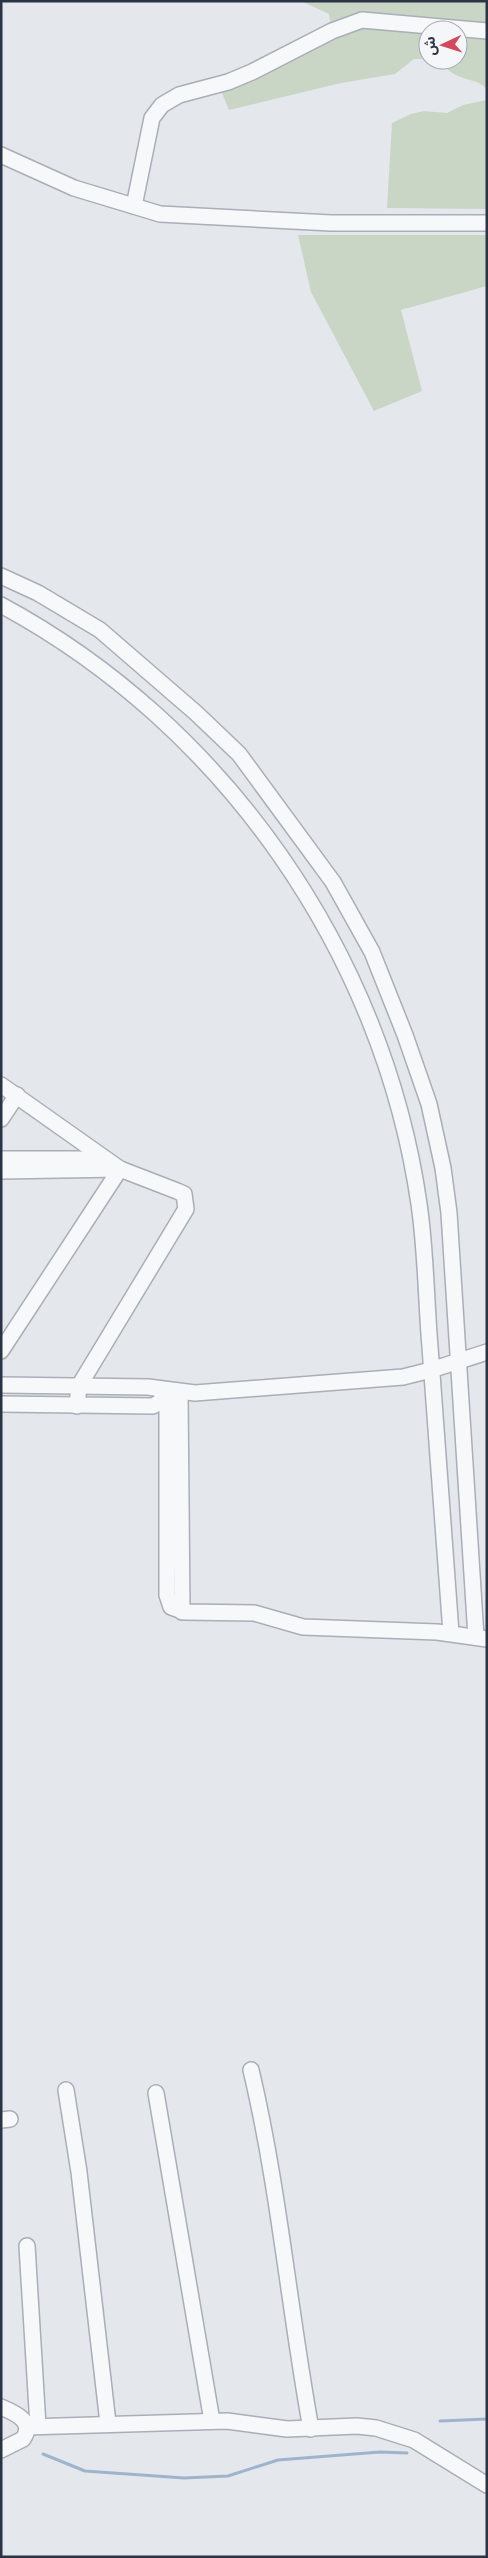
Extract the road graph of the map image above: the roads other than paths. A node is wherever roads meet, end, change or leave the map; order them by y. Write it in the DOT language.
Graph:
graph roads {
  1 [pos="487,31"];
  2 [pos="1,155"];
  3 [pos="134,206"];
  4 [pos="487,223"];
  5 [pos="1,576"];
  6 [pos="1,605"];
  7 [pos="1,1085"];
  8 [pos="17,1095"];
  9 [pos="1,1120"];
  10 [pos="1,1159"];
  11 [pos="112,1166"];
  12 [pos="1,1172"];
  13 [pos="1,1352"];
  14 [pos="487,1352"];
  15 [pos="459,1360"];
  16 [pos="431,1370"];
  17 [pos="1,1385"];
  18 [pos="79,1386"];
  19 [pos="171,1392"];
  20 [pos="1,1404"];
  21 [pos="77,1406"];
  22 [pos="451,1633"];
  23 [pos="482,1638"];
  24 [pos="252,2070"];
  25 [pos="66,2090"];
  26 [pos="156,2093"];
  27 [pos="27,2246"];
  28 [pos="1,2407"];
  29 [pos="212,2421"];
  30 [pos="108,2423"];
  31 [pos="33,2426"];
  32 [pos="311,2429"];
  33 [pos="1,2450"];
  34 [pos="487,2485"];
  1 -- 3 [label="street"];
  2 -- 3 [label="street"];
  3 -- 4 [label="street"];
  5 -- 15 [label="street"];
  6 -- 16 [label="street"];
  7 -- 8 [label="street"];
  8 -- 9 [label="street"];
  8 -- 11 [label="street"];
  10 -- 11 [label="street"];
  11 -- 12 [label="street"];
  11 -- 13 [label="street"];
  11 -- 18 [label="street"];
  14 -- 15 [label="street"];
  15 -- 16 [label="street"];
  15 -- 23 [label="street"];
  16 -- 19 [label="street"];
  16 -- 22 [label="street"];
  17 -- 18 [label="street"];
  18 -- 19 [label="street"];
  18 -- 21 [label="street"];
  19 -- 21 [label="street"];
  19 -- 22 [label="street"];
  20 -- 21 [label="street"];
  22 -- 23 [label="street"];
  24 -- 32 [label="street"];
  25 -- 30 [label="street"];
  26 -- 29 [label="street"];
  27 -- 31 [label="street"];
  28 -- 31 [label="street"];
  29 -- 30 [label="street"];
  29 -- 32 [label="street"];
  30 -- 31 [label="street"];
  31 -- 33 [label="street"];
  32 -- 34 [label="street"];
}
